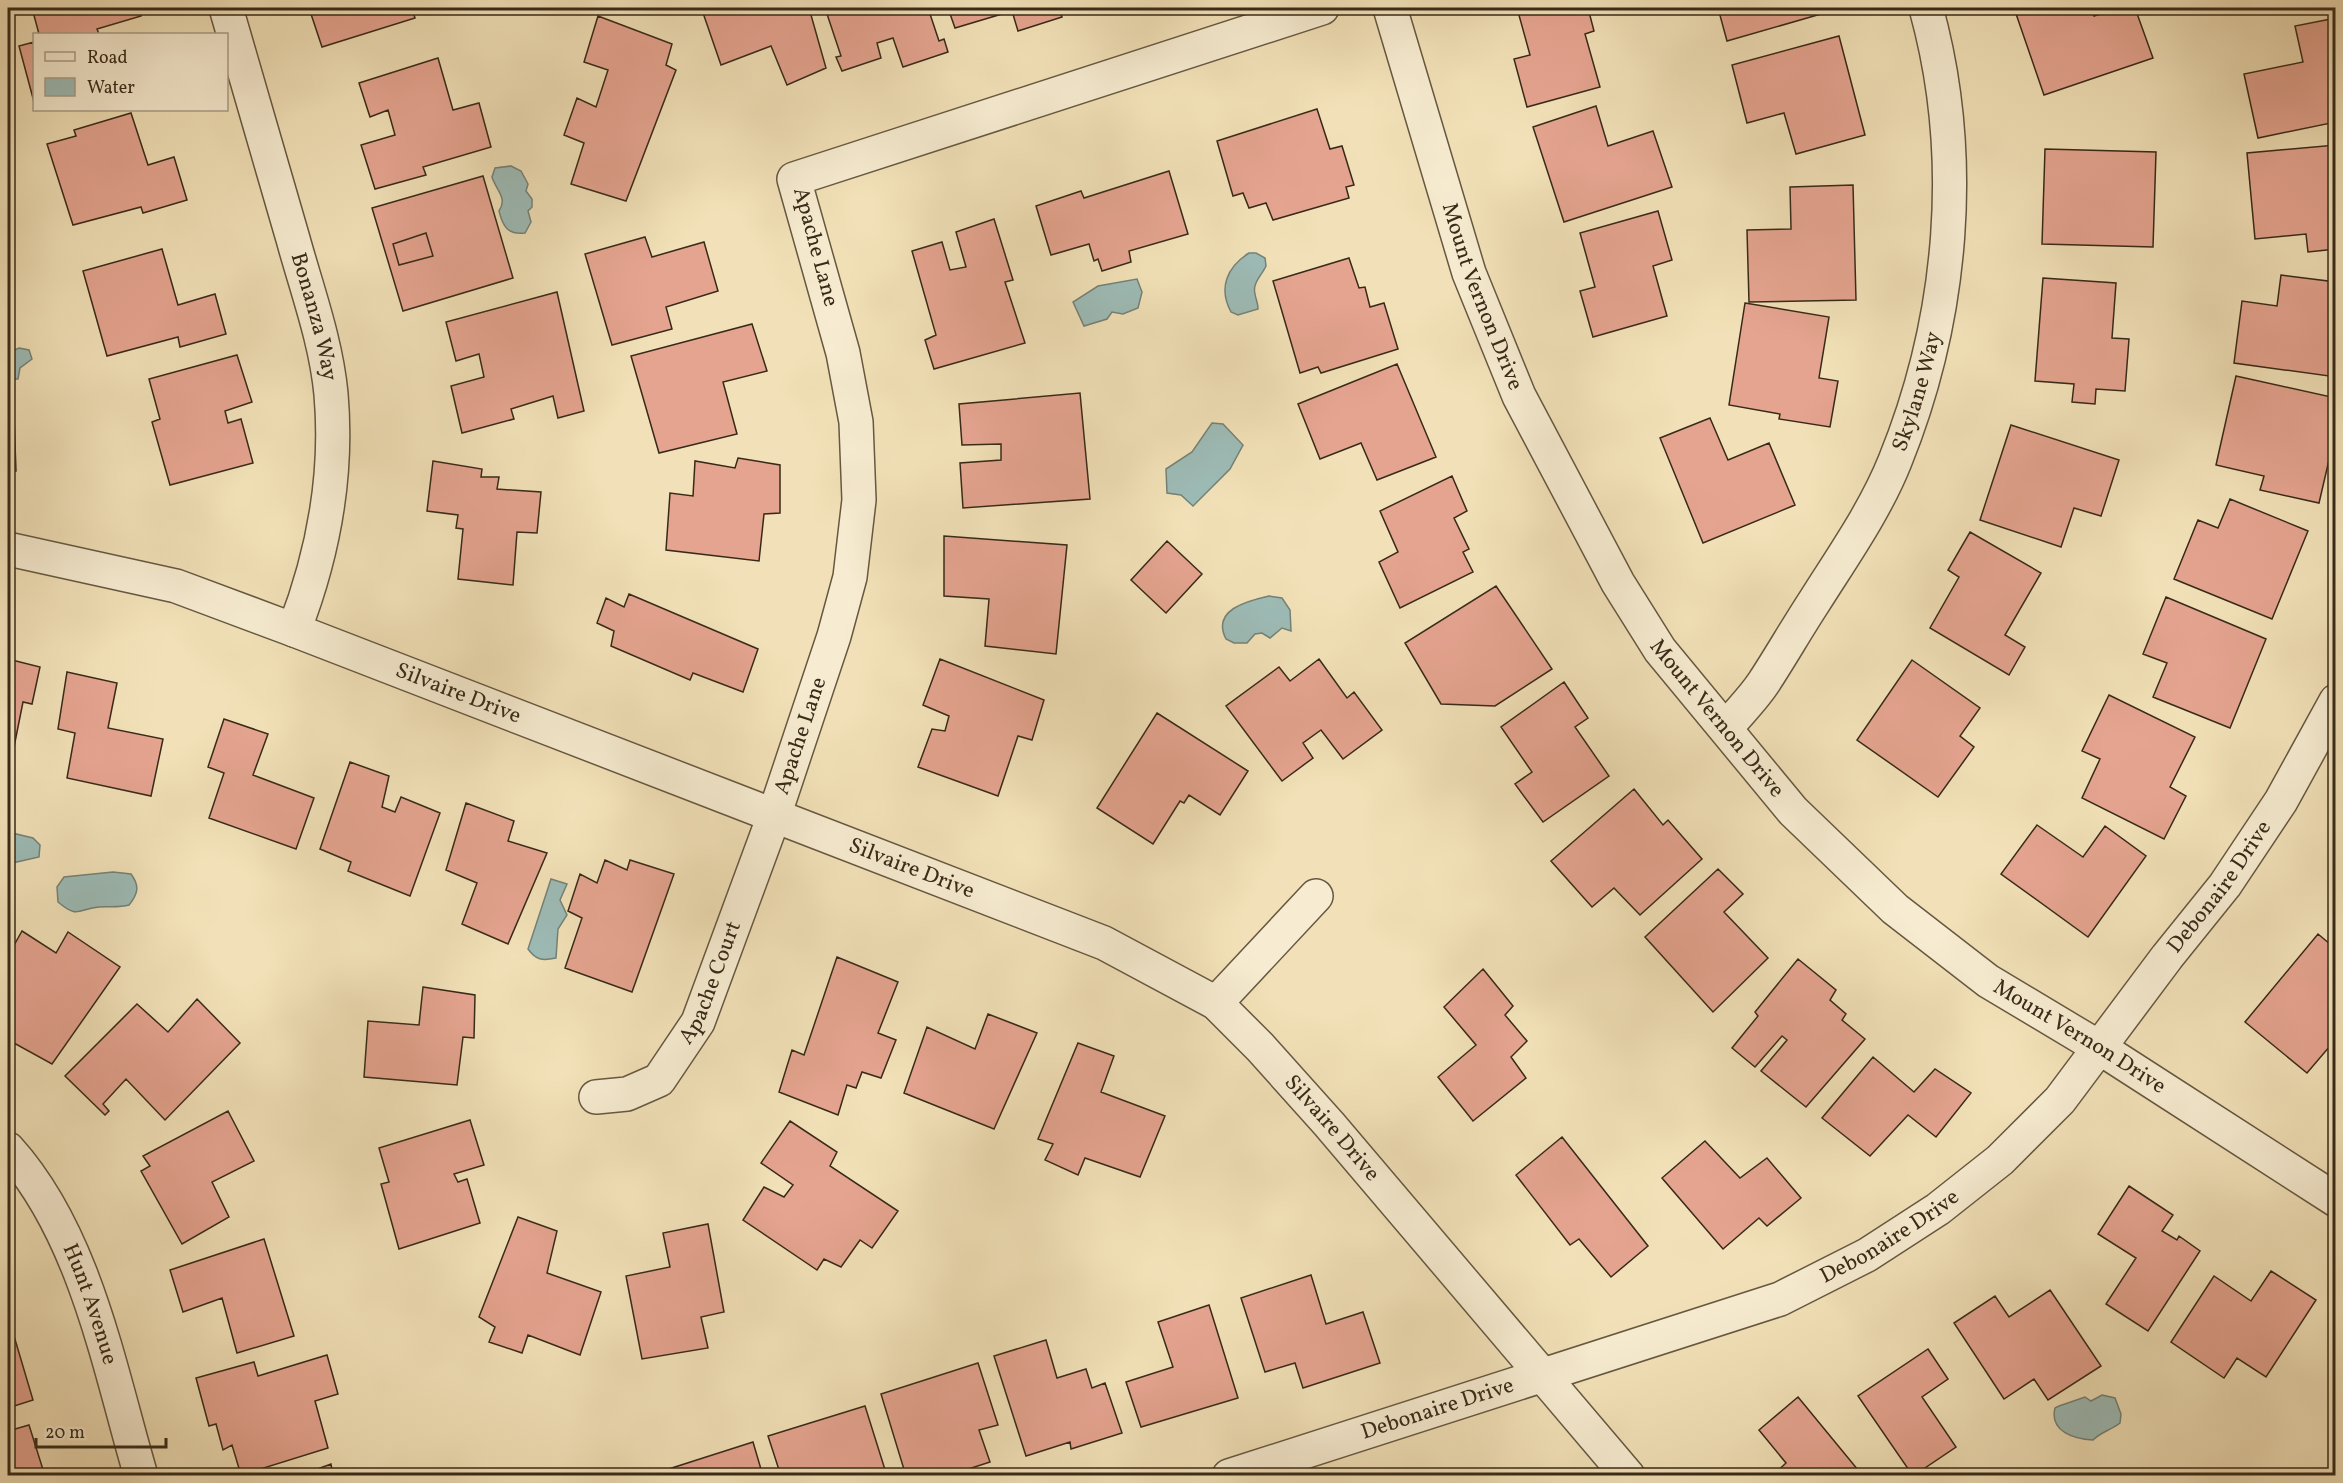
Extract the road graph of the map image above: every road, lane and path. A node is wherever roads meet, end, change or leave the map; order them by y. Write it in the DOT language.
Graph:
graph roads {
  1 [pos="226,8"];
  2 [pos="1322,8"];
  3 [pos="1390,8"];
  4 [pos="1926,8"];
  5 [pos="8,549"];
  6 [pos="294,630"];
  7 [pos="2336,701"];
  8 [pos="1726,728"];
  9 [pos="774,816"];
  10 [pos="1316,896"];
  11 [pos="1216,1003"];
  12 [pos="2100,1048"];
  13 [pos="596,1097"];
  14 [pos="8,1149"];
  15 [pos="2336,1200"];
  16 [pos="1540,1375"];
  17 [pos="141,1476"];
  18 [pos="1229,1476"];
  19 [pos="1628,1476"];
  1 -- 6 [label="street, Bonanza Way"];
  2 -- 9 [label="street, Apache Lane"];
  3 -- 8 [label="street, Mount Vernon Drive"];
  4 -- 8 [label="street, Skylane Way"];
  5 -- 6 [label="street, Silvaire Drive"];
  6 -- 9 [label="street, Silvaire Drive"];
  7 -- 12 [label="street, Debonaire Drive"];
  8 -- 12 [label="street, Mount Vernon Drive"];
  9 -- 11 [label="street, Silvaire Drive"];
  9 -- 13 [label="street, Apache Court"];
  10 -- 11 [label="street"];
  11 -- 16 [label="street, Silvaire Drive"];
  12 -- 15 [label="street, Mount Vernon Drive"];
  12 -- 16 [label="street, Debonaire Drive"];
  14 -- 17 [label="street, Hunt Avenue"];
  16 -- 18 [label="street, Debonaire Drive"];
  16 -- 19 [label="street, Silvaire Drive"];
}
